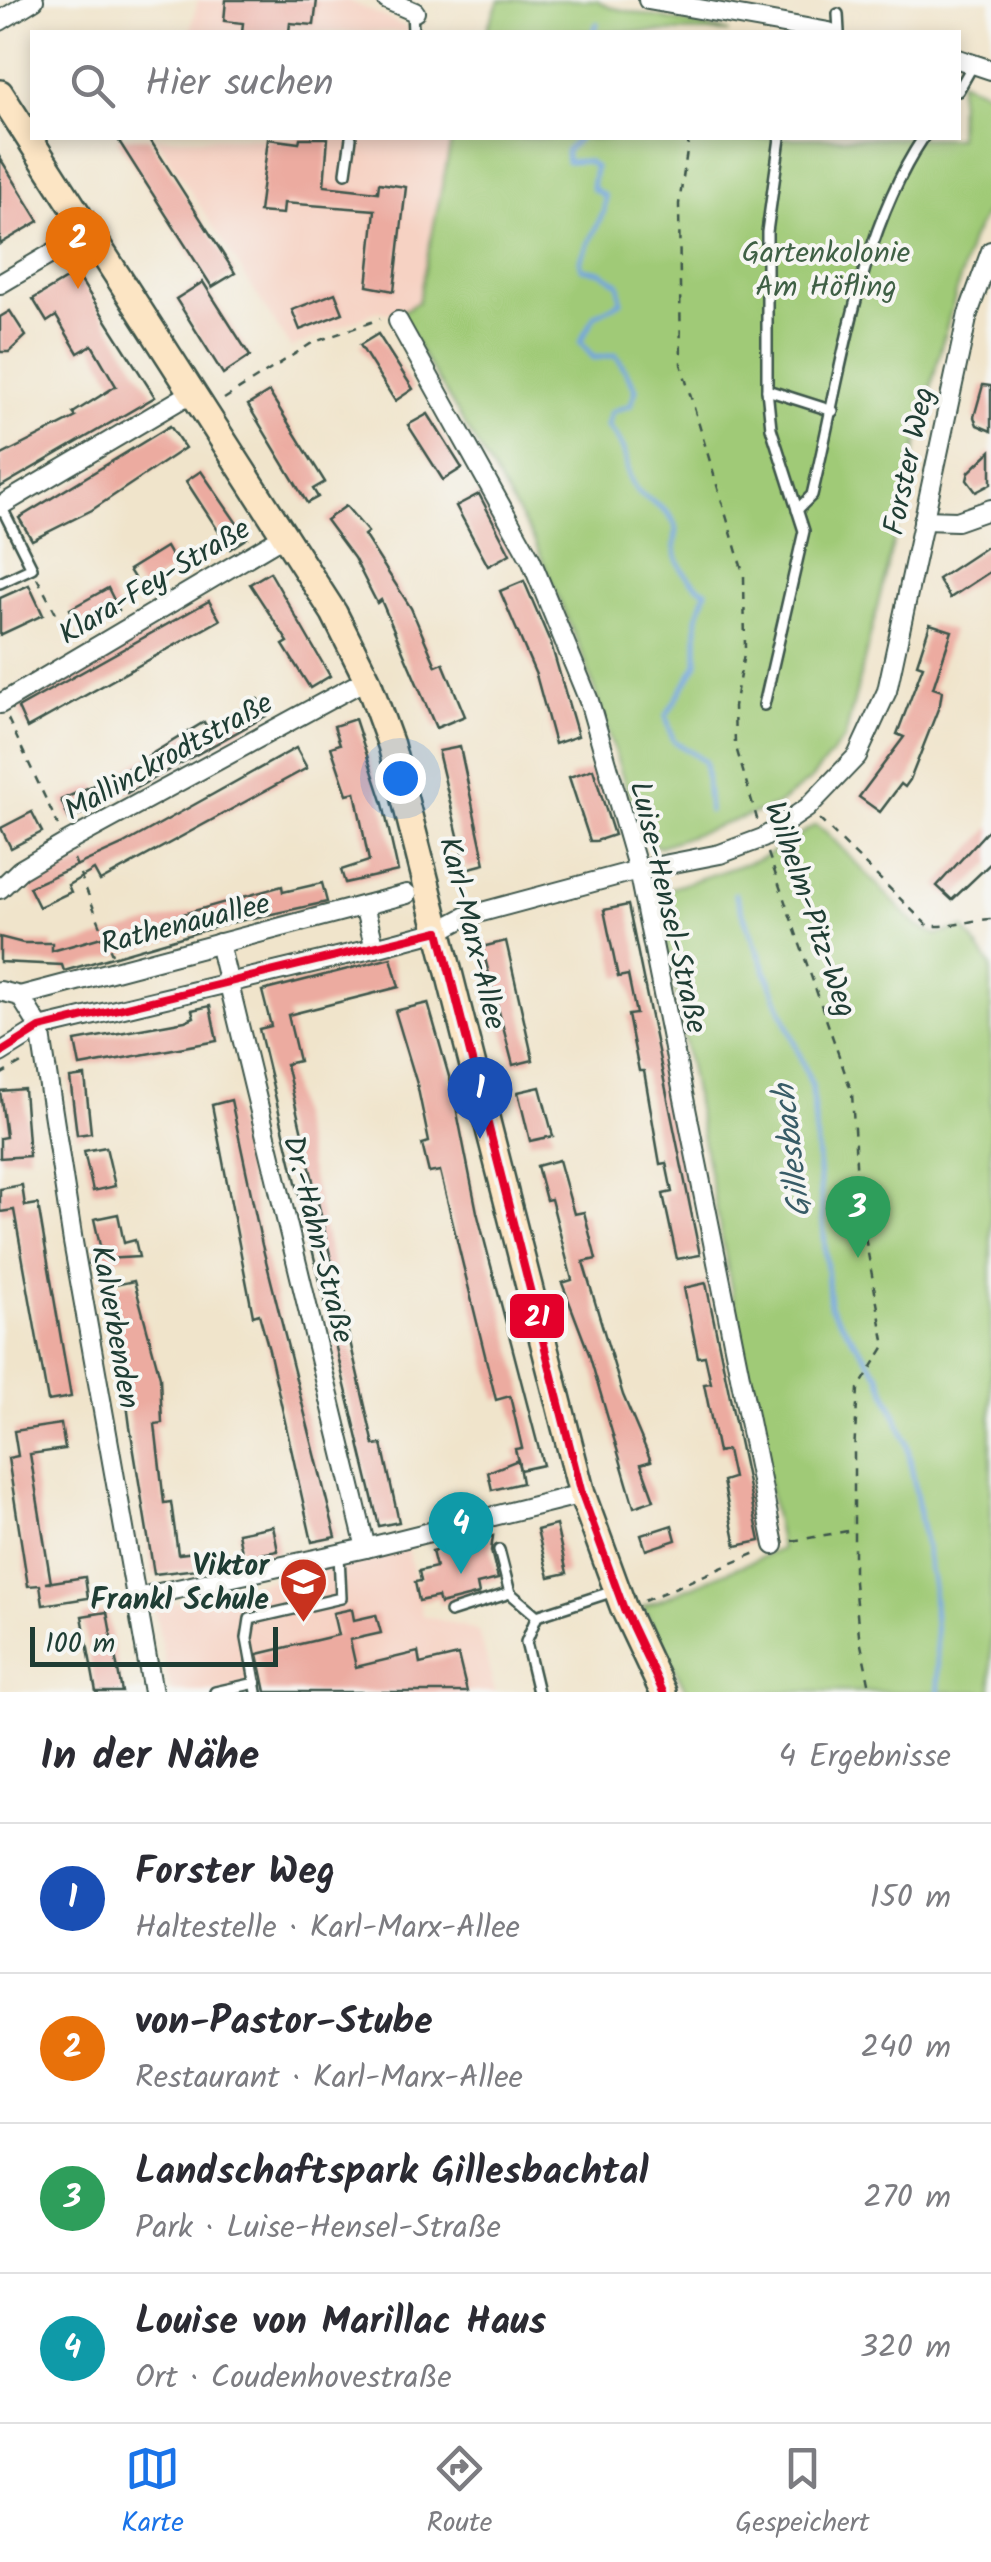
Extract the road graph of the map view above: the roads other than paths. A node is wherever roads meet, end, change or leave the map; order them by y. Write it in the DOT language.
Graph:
graph roads {
  1 [pos="34,0"];
  2 [pos="387,0"];
  3 [pos="648,0"];
  4 [pos="413,12"];
  5 [pos="838,14"];
  6 [pos="0,21"];
  7 [pos="413,30"];
  8 [pos="799,30"];
  9 [pos="838,30"];
  10 [pos="975,64"];
  11 [pos="961,86"];
  12 [pos="0,93"];
  13 [pos="30,139"];
  14 [pos="31,140"];
  15 [pos="351,140"];
  16 [pos="780,140"];
  17 [pos="922,140"];
  18 [pos="346,173"];
  19 [pos="90,231"];
  20 [pos="991,251"];
  21 [pos="0,284"];
  22 [pos="398,321"];
  23 [pos="767,390"];
  24 [pos="199,401"];
  25 [pos="832,411"];
  26 [pos="0,506"];
  27 [pos="991,509"];
  28 [pos="798,510"];
  29 [pos="924,520"];
  30 [pos="285,535"];
  31 [pos="0,583"];
  32 [pos="367,678"];
  33 [pos="1,704"];
  34 [pos="764,705"];
  35 [pos="638,870"];
  36 [pos="0,889"];
  37 [pos="407,894"];
  38 [pos="364,906"];
  39 [pos="439,931"];
  40 [pos="219,943"];
  41 [pos="375,948"];
  42 [pos="228,984"];
  43 [pos="0,991"];
  44 [pos="20,996"];
  45 [pos="40,1028"];
  46 [pos="0,1053"];
  47 [pos="582,1494"];
  48 [pos="774,1544"];
  49 [pos="366,1548"];
  50 [pos="498,1550"];
  51 [pos="338,1554"];
  52 [pos="510,1593"];
  53 [pos="136,1598"];
  54 [pos="620,1600"];
  55 [pos="450,1612"];
  56 [pos="538,1616"];
  57 [pos="256,1688"];
  58 [pos="153,1692"];
  59 [pos="215,1692"];
  60 [pos="538,1692"];
  61 [pos="663,1692"];
  1 -- 6 [label="street"];
  2 -- 4 [label="street"];
  3 -- 8 [label="street"];
  4 -- 7 [label="lane"];
  5 -- 9 [label="lane"];
  10 -- 11 [label="lane"];
  12 -- 13 [label="street, Karl-Marx-Allee"];
  14 -- 19 [label="street, Karl-Marx-Allee"];
  15 -- 18 [label="lane"];
  16 -- 23 [label="lane"];
  17 -- 25 [label="lane"];
  19 -- 21 [label="street"];
  19 -- 24 [label="street, Karl-Marx-Allee"];
  20 -- 29 [label="street, Forster Weg"];
  22 -- 35 [label="street, Luise-Hensel-Straße"];
  23 -- 25 [label="lane"];
  23 -- 28 [label="lane"];
  24 -- 26 [label="street"];
  24 -- 30 [label="street, Karl-Marx-Allee"];
  25 -- 28 [label="lane"];
  26 -- 31 [label="lane"];
  27 -- 29 [label="street"];
  28 -- 34 [label="lane"];
  29 -- 35 [label="street, Forster Weg"];
  30 -- 32 [label="street, Karl-Marx-Allee"];
  30 -- 33 [label="street, Klara-Fey-Straße"];
  32 -- 36 [label="street, Mallinckrodtstraße"];
  32 -- 39 [label="street, Karl-Marx-Allee"];
  35 -- 39 [label="street, Forster Weg"];
  35 -- 48 [label="street, Luise-Hensel-Straße"];
  37 -- 38 [label="street, Rathenauallee"];
  38 -- 40 [label="street, Rathenauallee"];
  38 -- 41 [label="street"];
  39 -- 41 [label="street"];
  39 -- 47 [label="street, Karl-Marx-Allee"];
  40 -- 42 [label="street, Dr.-Hahn-Straße"];
  40 -- 44 [label="street, Rathenauallee"];
  41 -- 42 [label="street"];
  42 -- 45 [label="street"];
  42 -- 49 [label="street, Dr.-Hahn-Straße"];
  43 -- 44 [label="street"];
  44 -- 45 [label="street, Kalverbenden"];
  45 -- 46 [label="street"];
  45 -- 53 [label="street, Kalverbenden"];
  47 -- 49 [label="street"];
  47 -- 54 [label="street, Karl-Marx-Allee"];
  49 -- 51 [label="street"];
  50 -- 52 [label="lane"];
  51 -- 53 [label="street"];
  51 -- 57 [label="lane"];
  52 -- 55 [label="lane"];
  52 -- 56 [label="lane"];
  53 -- 58 [label="street, Kalverbenden"];
  54 -- 56 [label="lane"];
  54 -- 61 [label="street, Karl-Marx-Allee"];
  56 -- 60 [label="lane"];
  57 -- 59 [label="lane"];
}
